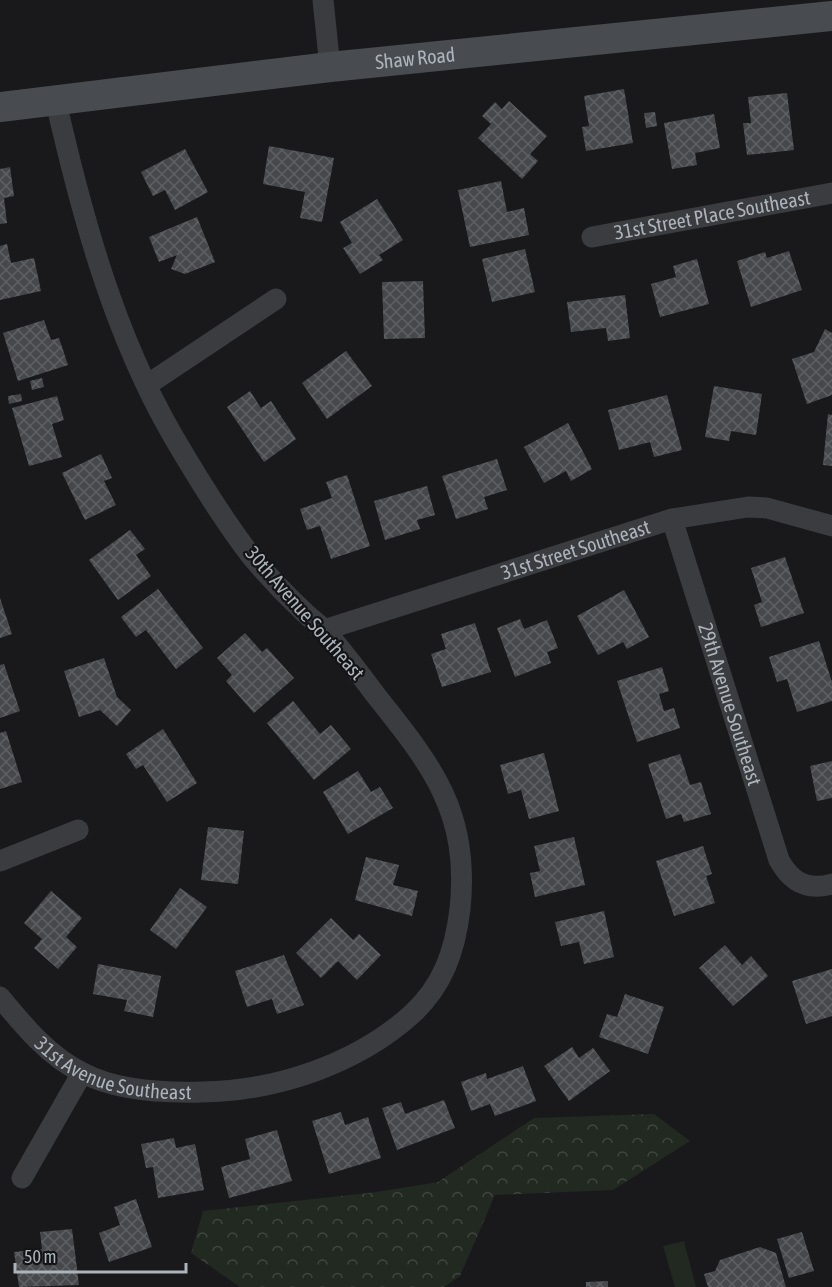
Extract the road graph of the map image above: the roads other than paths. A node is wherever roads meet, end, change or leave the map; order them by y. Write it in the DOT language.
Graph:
graph roads {
  1 [pos="323,0"];
  2 [pos="832,16"];
  3 [pos="330,67"];
  4 [pos="56,102"];
  5 [pos="0,107"];
  6 [pos="832,193"];
  7 [pos="592,237"];
  8 [pos="276,299"];
  9 [pos="147,385"];
  10 [pos="672,519"];
  11 [pos="832,526"];
  12 [pos="324,630"];
  13 [pos="78,830"];
  14 [pos="0,861"];
  15 [pos="832,884"];
  16 [pos="0,997"];
  17 [pos="82,1073"];
  18 [pos="247,1087"];
  19 [pos="22,1178"];
  1 -- 3 [label="street"];
  2 -- 3 [label="main road, Shaw Road"];
  3 -- 4 [label="main road, Shaw Road"];
  4 -- 5 [label="main road, Shaw Road"];
  4 -- 9 [label="street, 30th Avenue Southeast"];
  6 -- 7 [label="street, 31st Street Place Southeast"];
  8 -- 9 [label="street"];
  9 -- 12 [label="street, 30th Avenue Southeast"];
  10 -- 11 [label="street, 31st Street Southeast"];
  10 -- 12 [label="street, 31st Street Southeast"];
  10 -- 15 [label="street, 29th Avenue Southeast"];
  12 -- 18 [label="street, 30th Avenue Southeast"];
  13 -- 14 [label="street"];
  16 -- 17 [label="street, 31st Avenue Southeast"];
  17 -- 18 [label="street, 31st Avenue Southeast"];
  17 -- 19 [label="street"];
}
